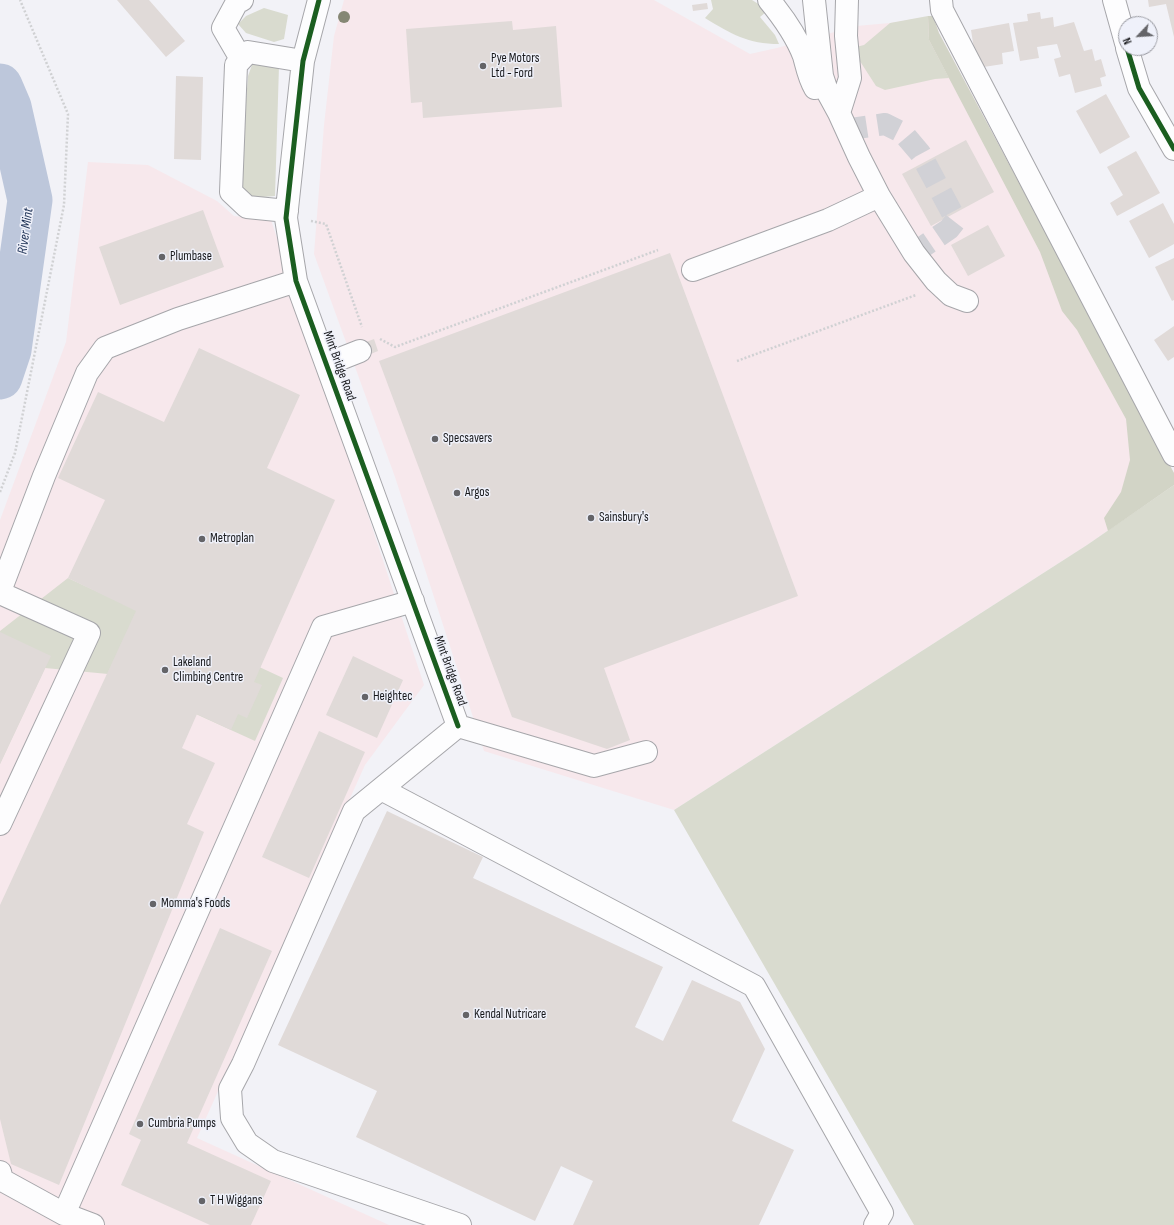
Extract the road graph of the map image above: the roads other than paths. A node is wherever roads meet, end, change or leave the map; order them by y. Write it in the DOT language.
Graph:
graph roads {
  1 [pos="242,0"];
  2 [pos="319,0"];
  3 [pos="770,0"];
  4 [pos="814,0"];
  5 [pos="847,0"];
  6 [pos="941,0"];
  7 [pos="1114,0"];
  8 [pos="1118,16"];
  9 [pos="1129,56"];
  10 [pos="241,59"];
  11 [pos="303,61"];
  12 [pos="839,114"];
  13 [pos="1174,148"];
  14 [pos="879,196"];
  15 [pos="287,215"];
  16 [pos="693,270"];
  17 [pos="296,281"];
  18 [pos="967,301"];
  19 [pos="361,341"];
  20 [pos="327,364"];
  21 [pos="1174,455"];
  22 [pos="0,592"];
  23 [pos="413,601"];
  24 [pos="458,726"];
  25 [pos="646,752"];
  26 [pos="381,789"];
  27 [pos="0,824"];
  28 [pos="0,1172"];
  29 [pos="64,1214"];
  30 [pos="93,1225"];
  31 [pos="460,1225"];
  32 [pos="875,1225"];
  1 -- 10 [label="street"];
  2 -- 11 [label="street, Mint Bridge Road"];
  3 -- 12 [label="street"];
  4 -- 12 [label="street"];
  5 -- 12 [label="street"];
  6 -- 21 [label="street"];
  7 -- 8 [label="street"];
  9 -- 13 [label="street"];
  10 -- 11 [label="street"];
  10 -- 15 [label="street"];
  11 -- 15 [label="street, Mint Bridge Road"];
  12 -- 14 [label="street"];
  14 -- 16 [label="street"];
  14 -- 18 [label="street"];
  15 -- 17 [label="street, Mint Bridge Road"];
  17 -- 20 [label="street, Mint Bridge Road"];
  17 -- 22 [label="street"];
  19 -- 20 [label="street"];
  20 -- 23 [label="street, Mint Bridge Road"];
  22 -- 27 [label="street"];
  23 -- 24 [label="street, Mint Bridge Road"];
  23 -- 29 [label="street"];
  24 -- 25 [label="street"];
  24 -- 26 [label="street"];
  26 -- 31 [label="street"];
  26 -- 32 [label="street"];
  28 -- 29 [label="street"];
  29 -- 30 [label="street"];
}
